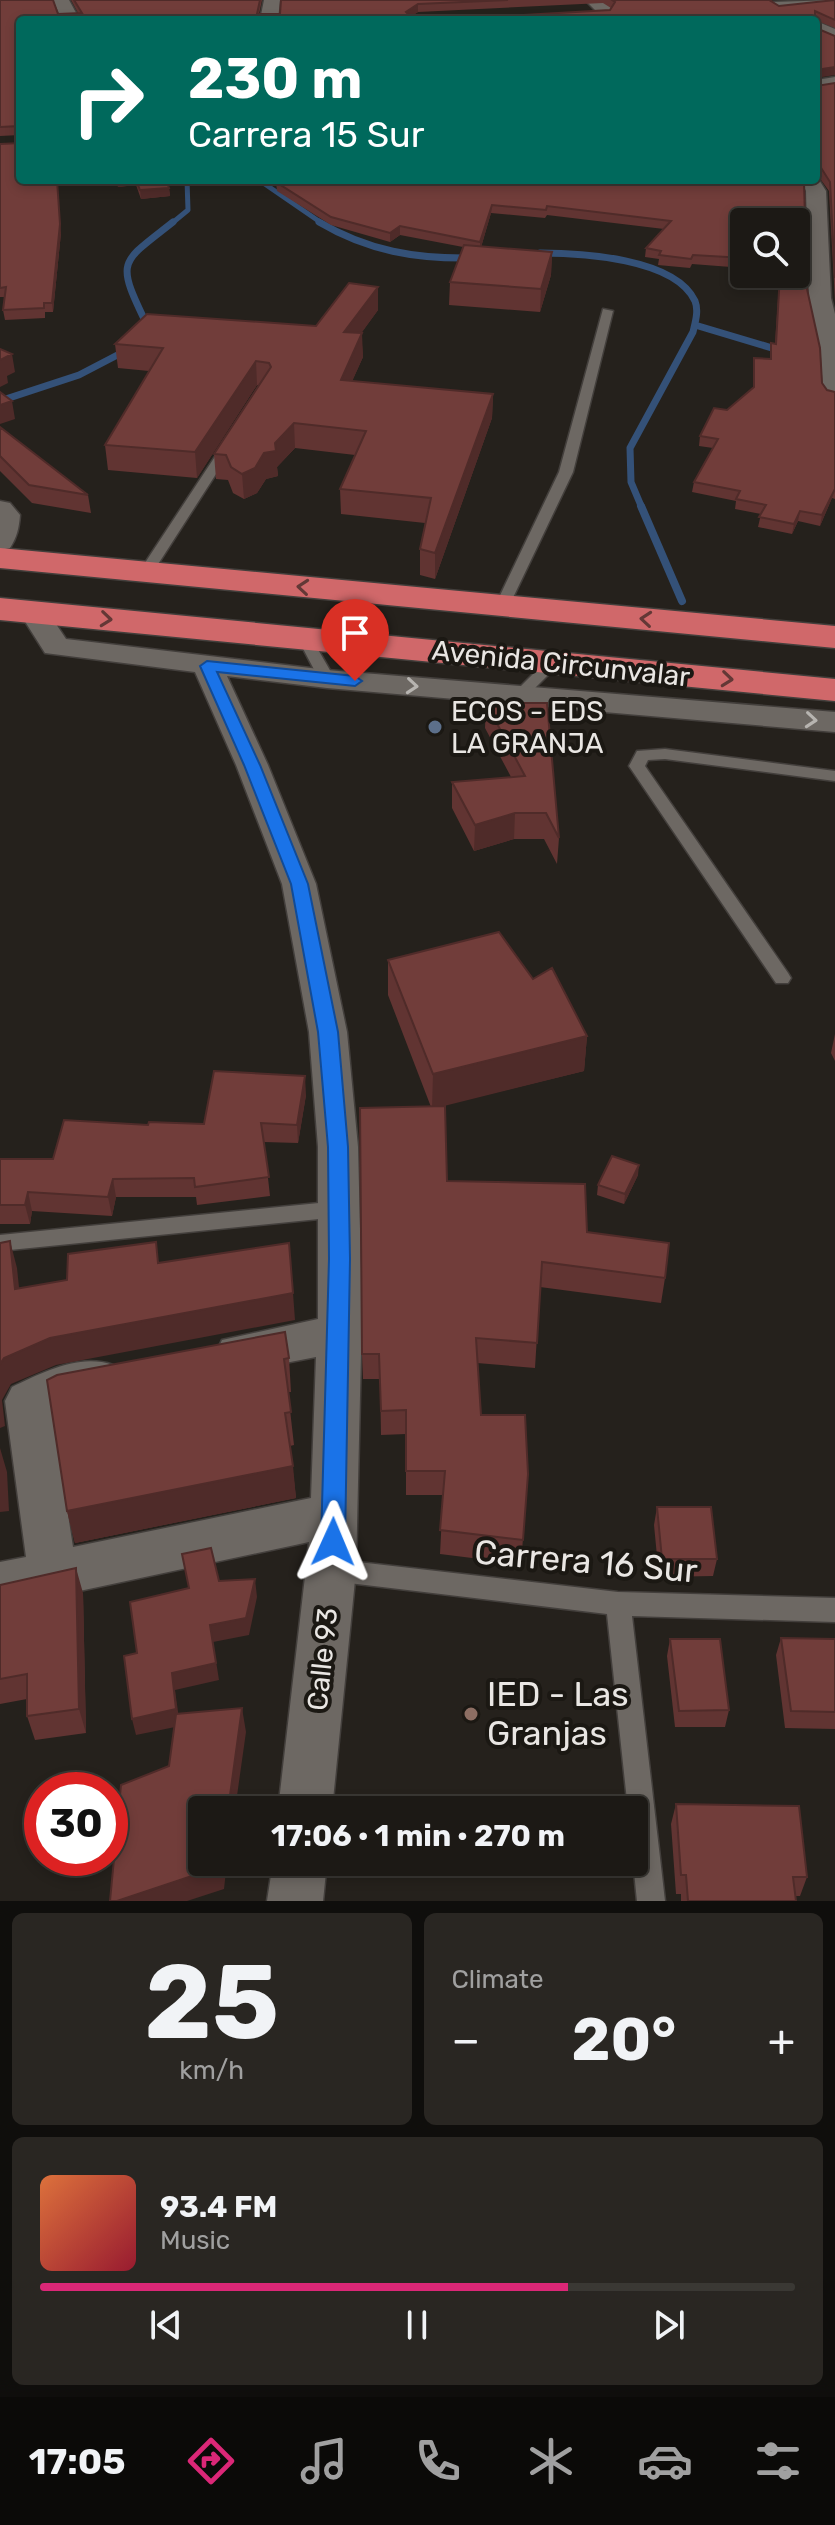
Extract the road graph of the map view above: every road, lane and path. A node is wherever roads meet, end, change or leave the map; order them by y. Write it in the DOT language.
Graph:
graph roads {
  1 [pos="831,0"];
  2 [pos="772,3"];
  3 [pos="604,10"];
  4 [pos="576,13"];
  5 [pos="796,16"];
  6 [pos="813,184"];
  7 [pos="826,205"];
  8 [pos="607,311"];
  9 [pos="834,361"];
  10 [pos="835,392"];
  11 [pos="238,429"];
  12 [pos="0,509"];
  13 [pos="0,542"];
  14 [pos="0,558"];
  15 [pos="146,572"];
  16 [pos="502,606"];
  17 [pos="17,611"];
  18 [pos="835,637"];
  19 [pos="305,639"];
  20 [pos="553,662"];
  21 [pos="207,666"];
  22 [pos="327,679"];
  23 [pos="835,690"];
  24 [pos="520,695"];
  25 [pos="835,722"];
  26 [pos="835,776"];
  27 [pos="782,978"];
  28 [pos="339,1209"];
  29 [pos="0,1243"];
  30 [pos="339,1334"];
  31 [pos="198,1360"];
  32 [pos="135,1372"];
  33 [pos="20,1434"];
  34 [pos="333,1515"];
  35 [pos="332,1570"];
  36 [pos="53,1574"];
  37 [pos="0,1585"];
  38 [pos="618,1604"];
  39 [pos="835,1610"];
  40 [pos="307,1796"];
  41 [pos="298,1876"];
  42 [pos="295,1901"];
  43 [pos="651,1901"];
  1 -- 2 [label="street"];
  2 -- 5 [label="street"];
  3 -- 4 [label="street"];
  6 -- 7 [label="street"];
  7 -- 9 [label="street"];
  8 -- 16 [label="lane"];
  9 -- 10 [label="street"];
  11 -- 15 [label="lane"];
  12 -- 13 [label="street"];
  14 -- 15 [label="highway, Avenida Circunvalar"];
  16 -- 15 [label="highway, Avenida Circunvalar, one-way"];
  18 -- 16 [label="highway, Avenida Circunvalar, one-way"];
  17 -- 19 [label="highway, Avenida Circunvalar, one-way"];
  17 -- 21 [label="street"];
  19 -- 20 [label="highway, Avenida Circunvalar"];
  19 -- 22 [label="lane"];
  20 -- 23 [label="highway, Avenida Circunvalar, one-way"];
  20 -- 24 [label="lane"];
  21 -- 22 [label="street"];
  21 -- 28 [label="street, Calle 93"];
  22 -- 24 [label="street, one-way"];
  24 -- 25 [label="street, one-way"];
  26 -- 27 [label="lane"];
  28 -- 29 [label="lane"];
  28 -- 30 [label="street, Calle 93"];
  30 -- 31 [label="street"];
  30 -- 34 [label="street, Calle 93"];
  32 -- 33 [label="street"];
  33 -- 36 [label="street"];
  34 -- 35 [label="street, Calle 93"];
  34 -- 36 [label="street"];
  35 -- 38 [label="lane, Carrera 16 Sur"];
  35 -- 40 [label="street, Calle 93"];
  36 -- 37 [label="street"];
  38 -- 39 [label="lane, Carrera 16 Sur"];
  38 -- 43 [label="lane"];
  41 -- 42 [label="street"];
}
